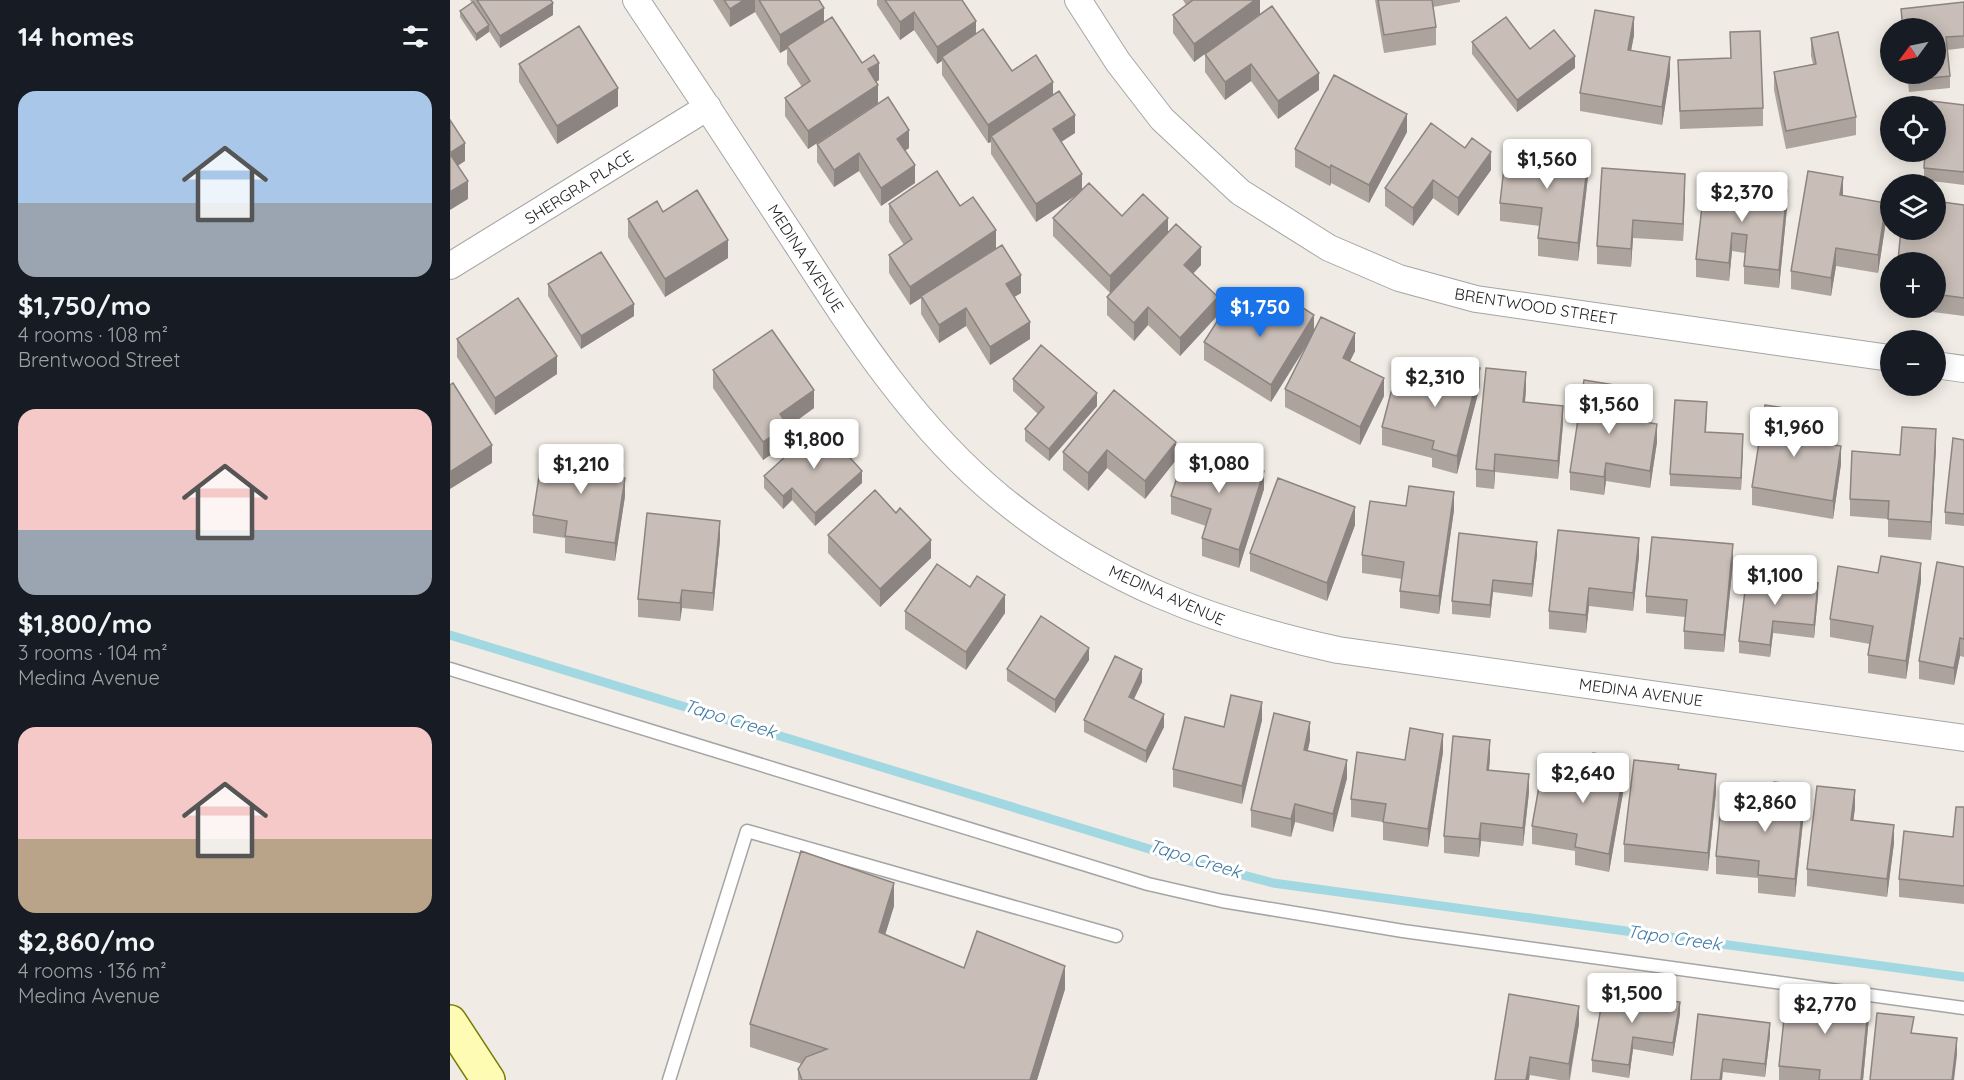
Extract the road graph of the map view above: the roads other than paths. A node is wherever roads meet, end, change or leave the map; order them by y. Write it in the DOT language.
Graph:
graph roads {
  1 [pos="636,0"];
  2 [pos="1078,0"];
  3 [pos="708,107"];
  4 [pos="450,266"];
  5 [pos="1880,357"];
  6 [pos="1946,367"];
  7 [pos="1964,369"];
  8 [pos="450,669"];
  9 [pos="1964,738"];
  10 [pos="1116,936"];
  11 [pos="1964,1008"];
  12 [pos="450,1022"];
  13 [pos="488,1080"];
  14 [pos="669,1080"];
  1 -- 3 [label="street, MEDINA AVENUE"];
  2 -- 5 [label="street, BRENTWOOD STREET"];
  3 -- 4 [label="street, SHERGRA PLACE"];
  3 -- 9 [label="street, MEDINA AVENUE"];
  6 -- 7 [label="street"];
  8 -- 11 [label="lane"];
  10 -- 14 [label="lane"];
  12 -- 13 [label="main road"];
}
